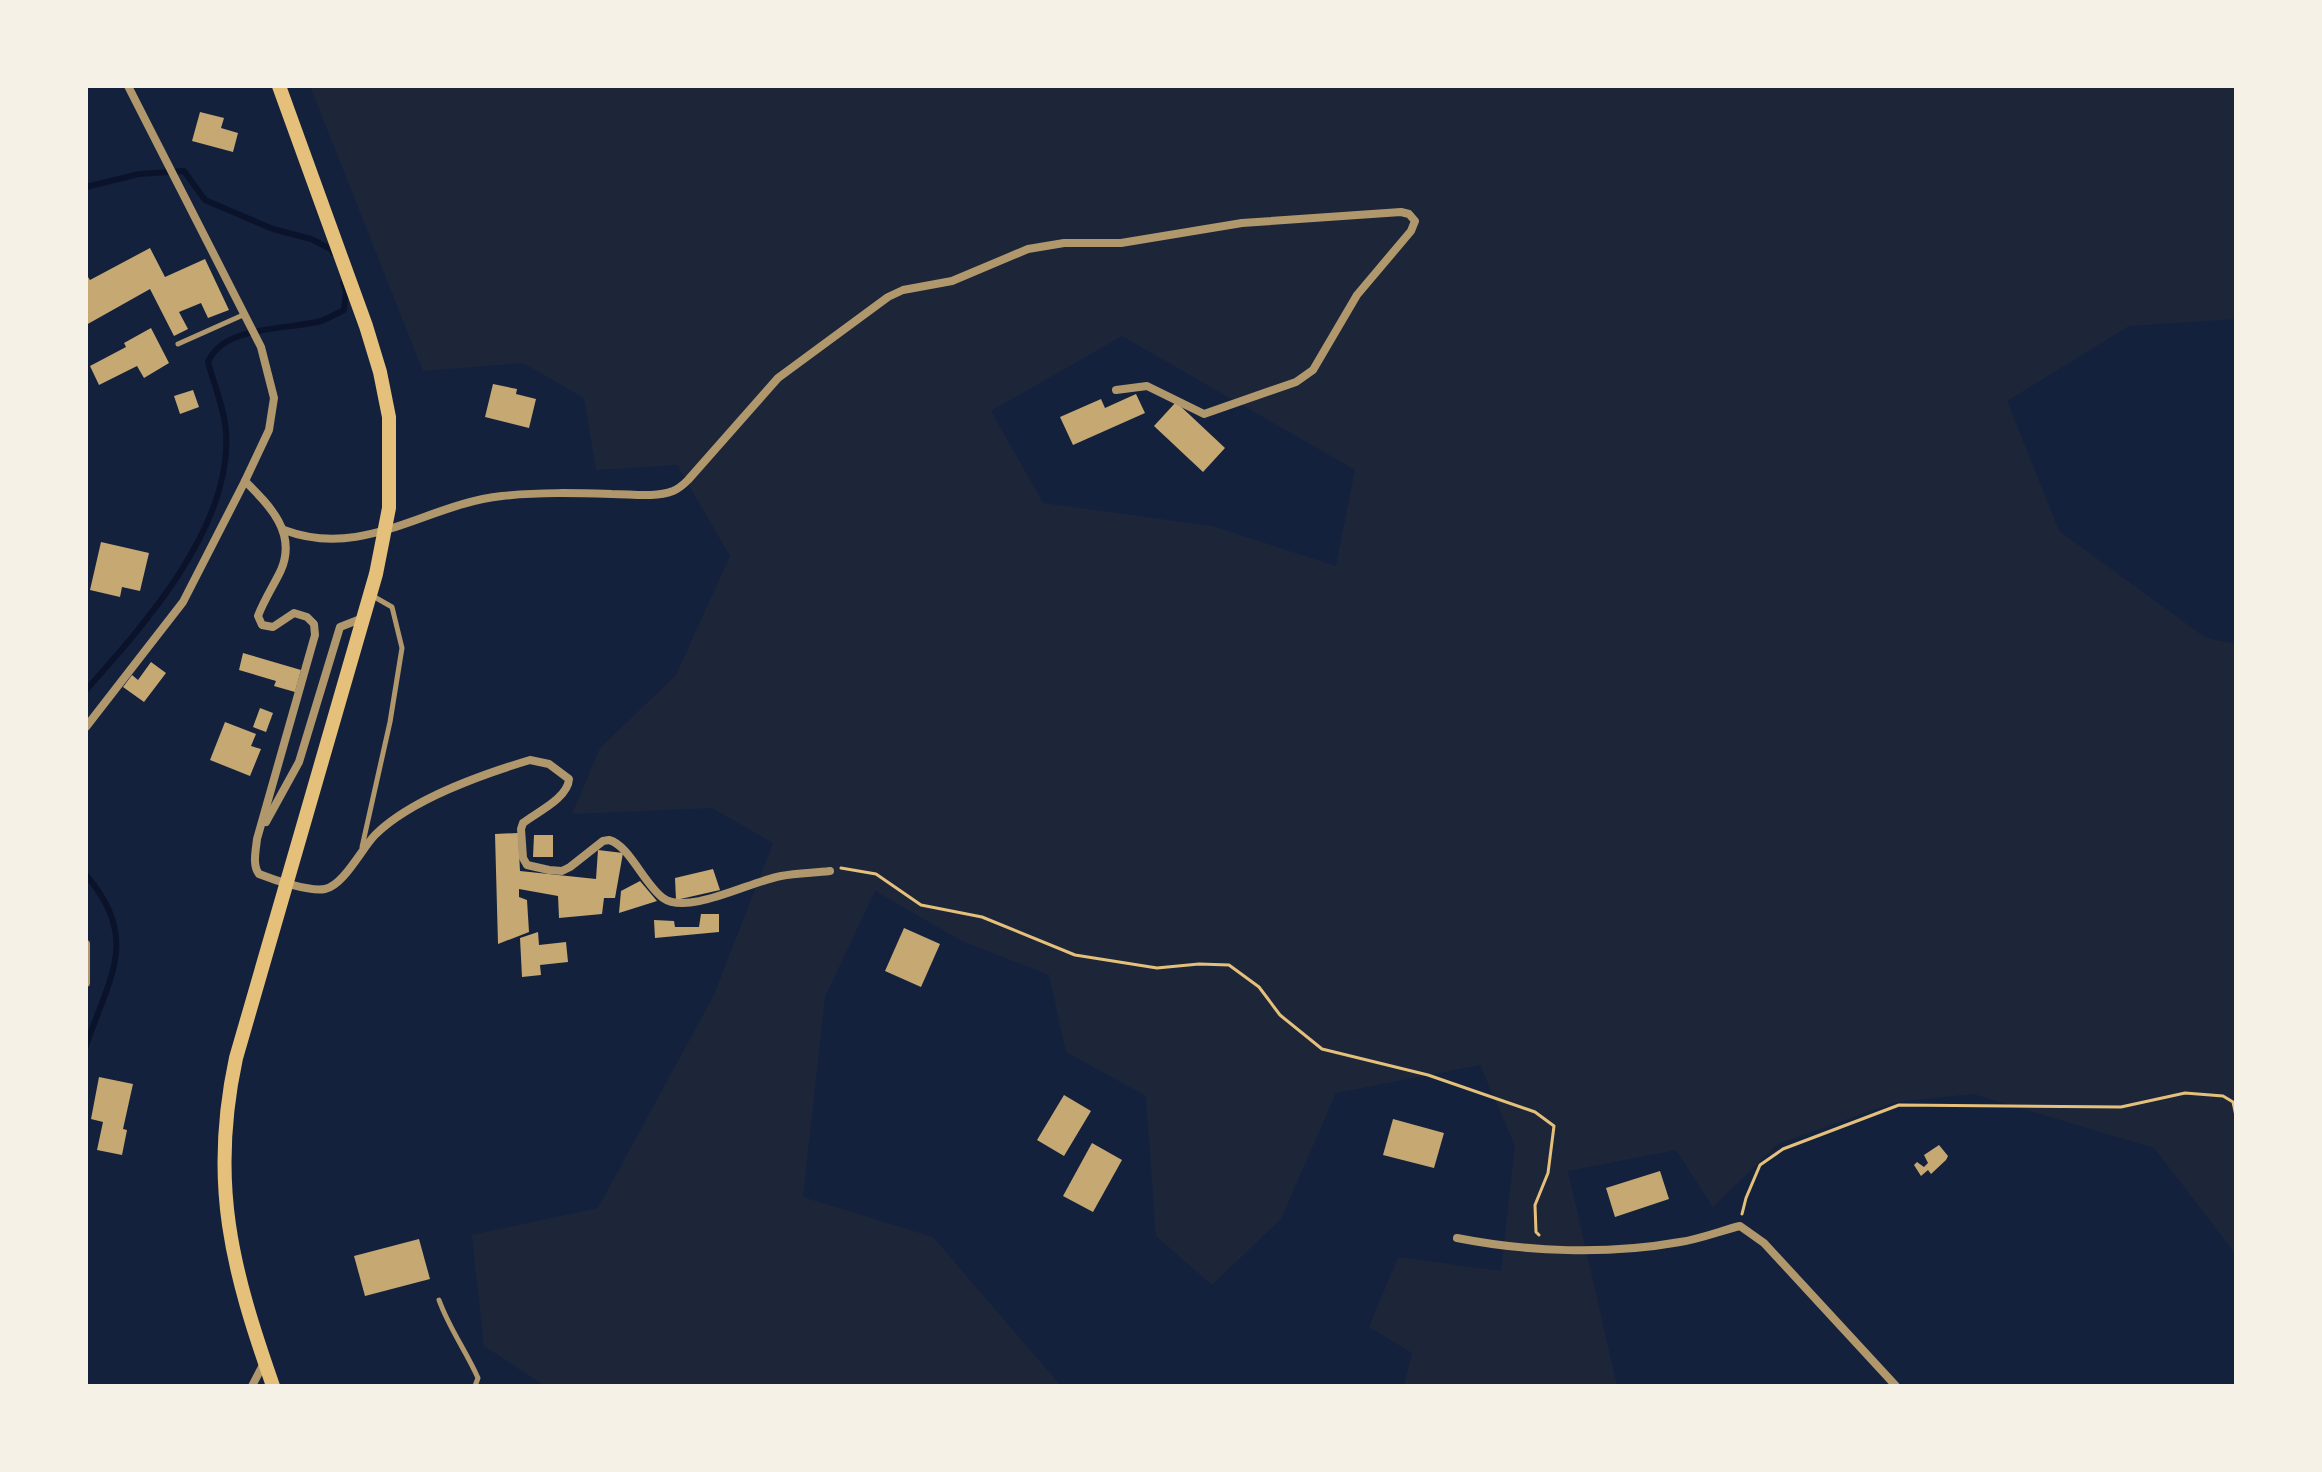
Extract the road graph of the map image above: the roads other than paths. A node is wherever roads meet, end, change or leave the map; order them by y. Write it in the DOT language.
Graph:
graph roads {
  1 [pos="128,86"];
  2 [pos="279,86"];
  3 [pos="244,317"];
  4 [pos="178,344"];
  5 [pos="1116,390"];
  6 [pos="245,481"];
  7 [pos="284,530"];
  8 [pos="370,594"];
  9 [pos="364,617"];
  10 [pos="86,727"];
  11 [pos="257,839"];
  12 [pos="361,853"];
  13 [pos="830,871"];
  14 [pos="86,944"];
  15 [pos="86,983"];
  16 [pos="1457,1238"];
  17 [pos="439,1300"];
  18 [pos="265,1362"];
  19 [pos="252,1386"];
  20 [pos="273,1386"];
  21 [pos="475,1386"];
  22 [pos="1896,1386"];
  1 -- 3 [label="street"];
  2 -- 8 [label="main road"];
  3 -- 4 [label="lane"];
  3 -- 6 [label="street"];
  5 -- 7 [label="street"];
  6 -- 7 [label="street"];
  6 -- 10 [label="street"];
  7 -- 11 [label="street"];
  8 -- 9 [label="main road"];
  8 -- 12 [label="lane"];
  9 -- 11 [label="street"];
  9 -- 18 [label="main road"];
  11 -- 12 [label="street"];
  12 -- 13 [label="street"];
  14 -- 15 [label="street"];
  16 -- 22 [label="street"];
  17 -- 21 [label="lane"];
  18 -- 19 [label="street"];
  18 -- 20 [label="main road"];
}
